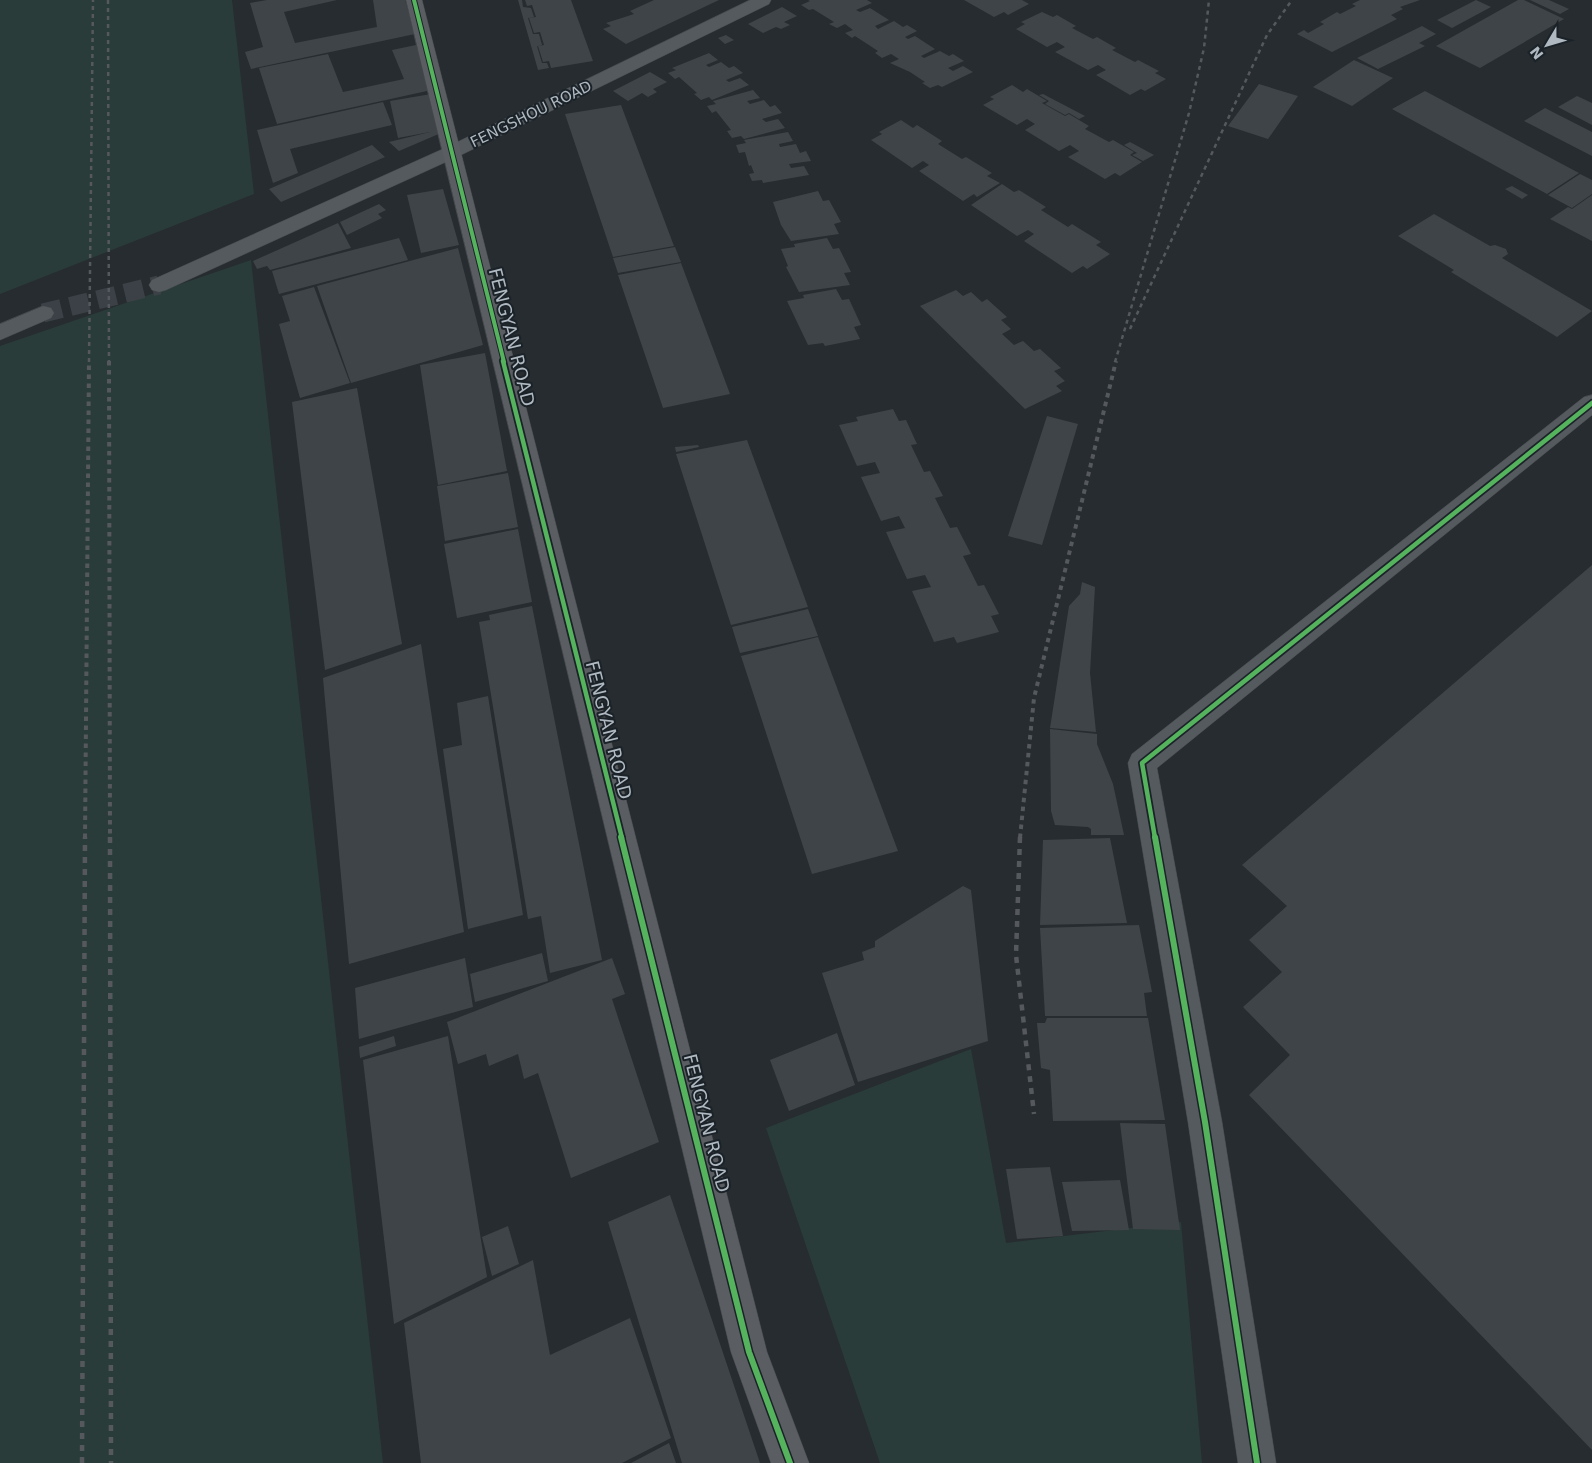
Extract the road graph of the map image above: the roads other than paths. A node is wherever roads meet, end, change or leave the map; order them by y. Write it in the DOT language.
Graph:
graph roads {
  1 [pos="414,0"];
  2 [pos="751,2"];
  3 [pos="452,152"];
  4 [pos="159,285"];
  5 [pos="43,313"];
  6 [pos="0,333"];
  7 [pos="1592,403"];
  8 [pos="790,1463"];
  9 [pos="1257,1463"];
  1 -- 3 [label="street, FENGYAN ROAD"];
  2 -- 3 [label="street, FENGSHOU ROAD"];
  3 -- 4 [label="street, FENGSHOU ROAD"];
  3 -- 8 [label="street, FENGYAN ROAD"];
  5 -- 6 [label="street"];
  7 -- 9 [label="street"];
}
